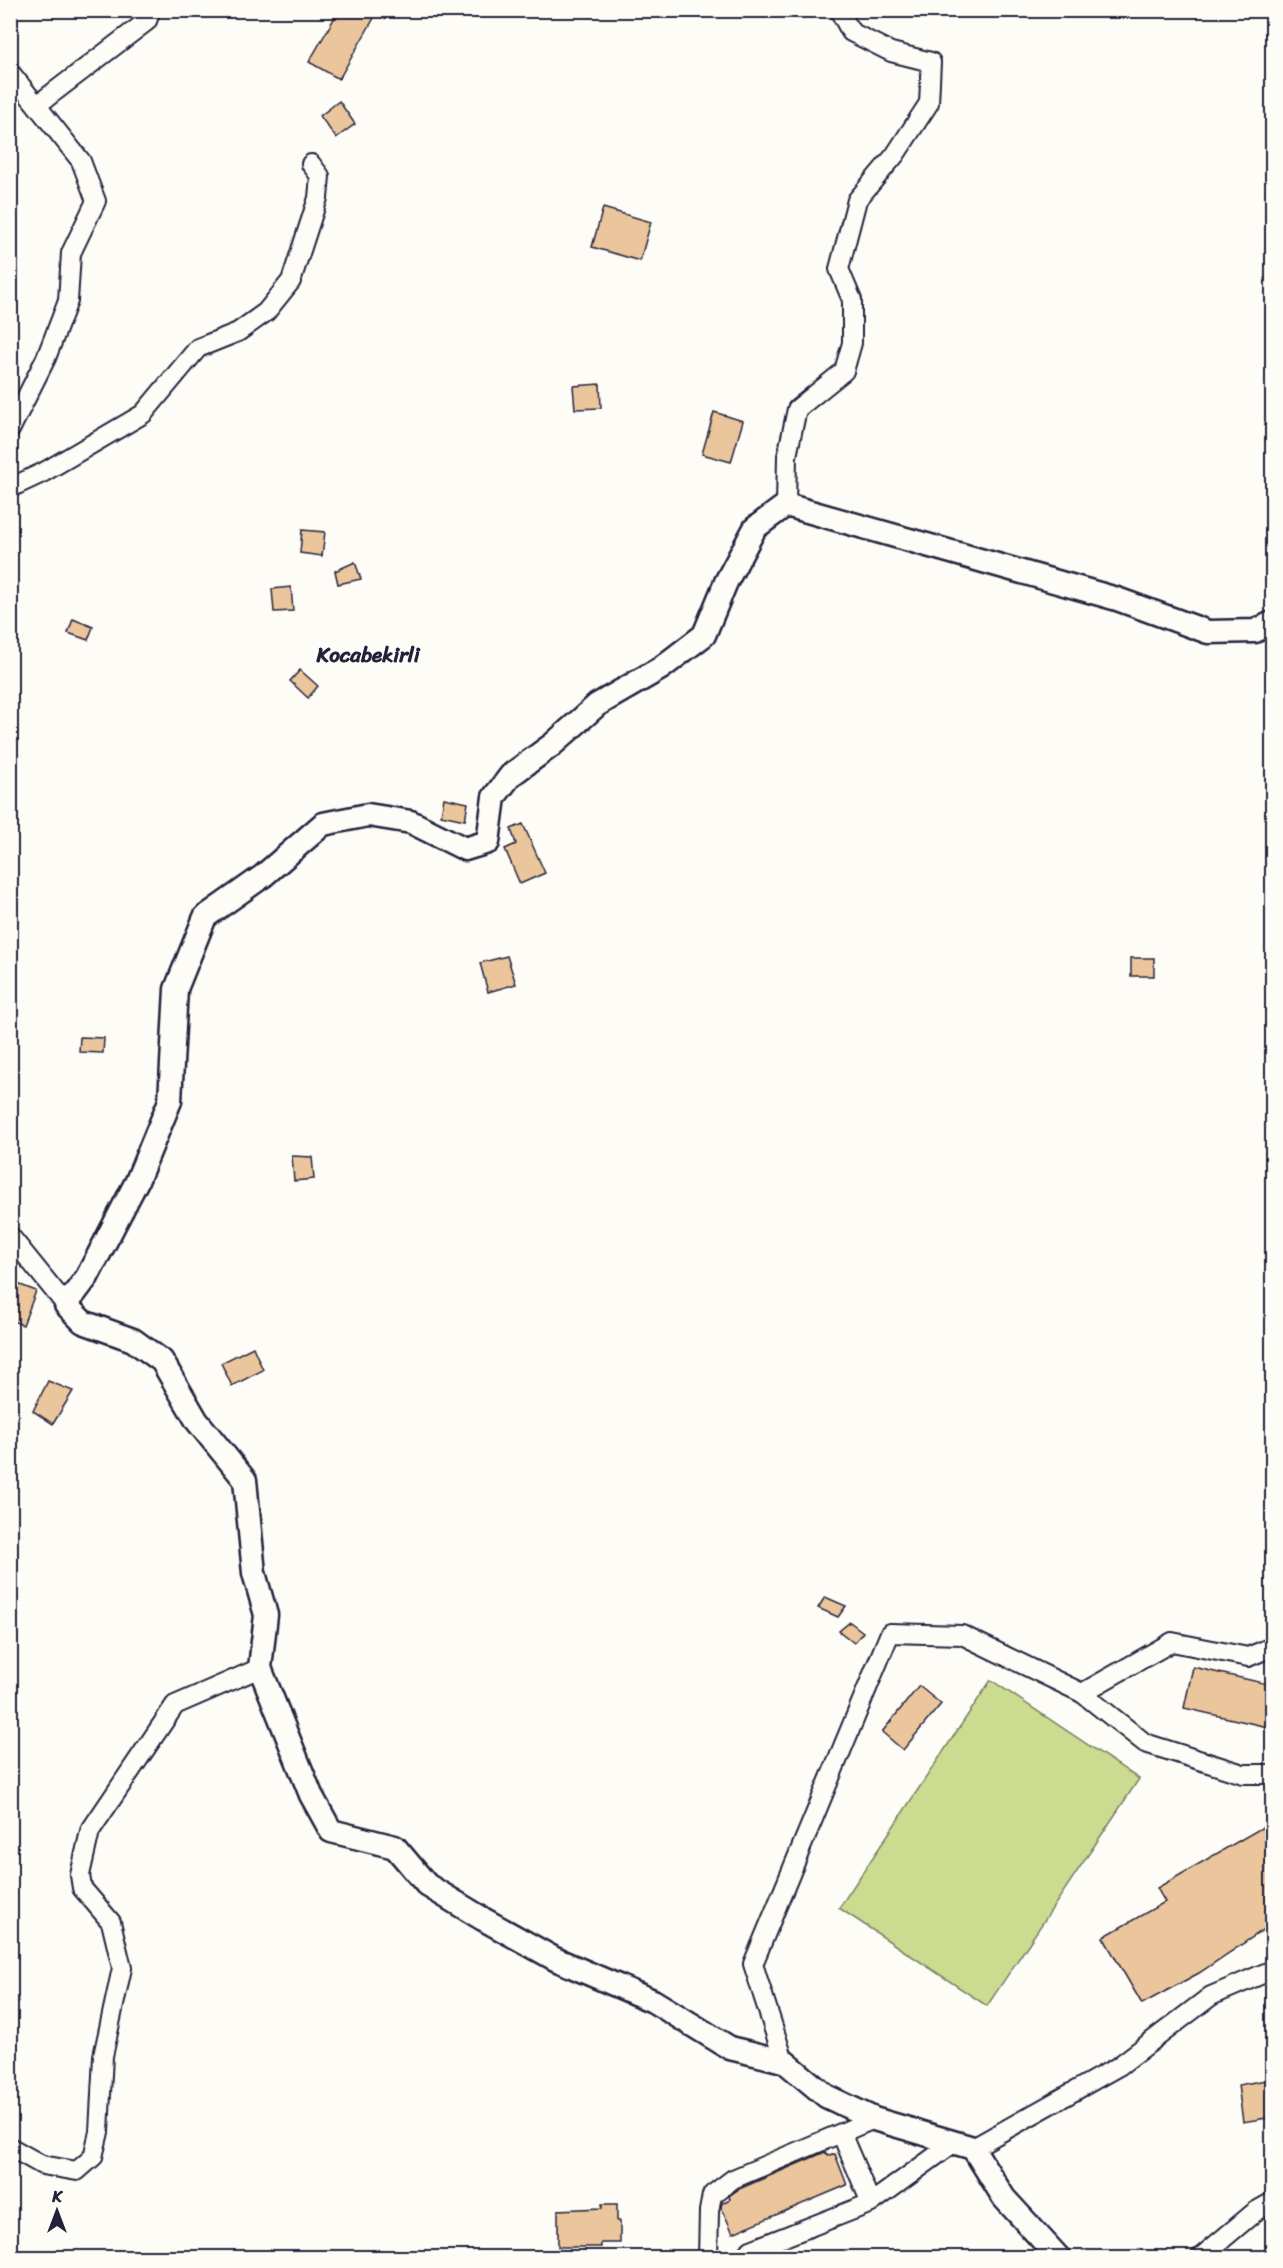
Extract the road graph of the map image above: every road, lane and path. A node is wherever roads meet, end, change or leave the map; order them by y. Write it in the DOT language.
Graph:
graph roads {
  1 [pos="151,10"];
  2 [pos="839,10"];
  3 [pos="10,72"];
  4 [pos="37,105"];
  5 [pos="311,164"];
  6 [pos="10,430"];
  7 [pos="10,488"];
  8 [pos="786,505"];
  9 [pos="1272,623"];
  10 [pos="10,1236"];
  11 [pos="66,1305"];
  12 [pos="1272,1647"];
  13 [pos="260,1668"];
  14 [pos="1082,1693"];
  15 [pos="1272,1774"];
  16 [pos="1272,1970"];
  17 [pos="784,2061"];
  18 [pos="874,2119"];
  19 [pos="841,2133"];
  20 [pos="962,2146"];
  21 [pos="10,2147"];
  22 [pos="1272,2202"];
  23 [pos="871,2203"];
  24 [pos="708,2258"];
  25 [pos="742,2258"];
  26 [pos="1059,2258"];
  27 [pos="1200,2258"];
  1 -- 4 [label="street"];
  2 -- 8 [label="street"];
  3 -- 4 [label="street"];
  4 -- 6 [label="street"];
  5 -- 7 [label="street"];
  8 -- 9 [label="street"];
  8 -- 11 [label="street"];
  10 -- 11 [label="street"];
  11 -- 13 [label="street"];
  12 -- 14 [label="street"];
  13 -- 17 [label="street"];
  13 -- 21 [label="street"];
  14 -- 15 [label="street"];
  14 -- 17 [label="street"];
  16 -- 20 [label="street"];
  17 -- 18 [label="street"];
  18 -- 19 [label="street"];
  18 -- 20 [label="street"];
  19 -- 23 [label="street"];
  19 -- 24 [label="street"];
  20 -- 23 [label="street"];
  20 -- 26 [label="street"];
  22 -- 27 [label="street"];
  23 -- 25 [label="street"];
}
